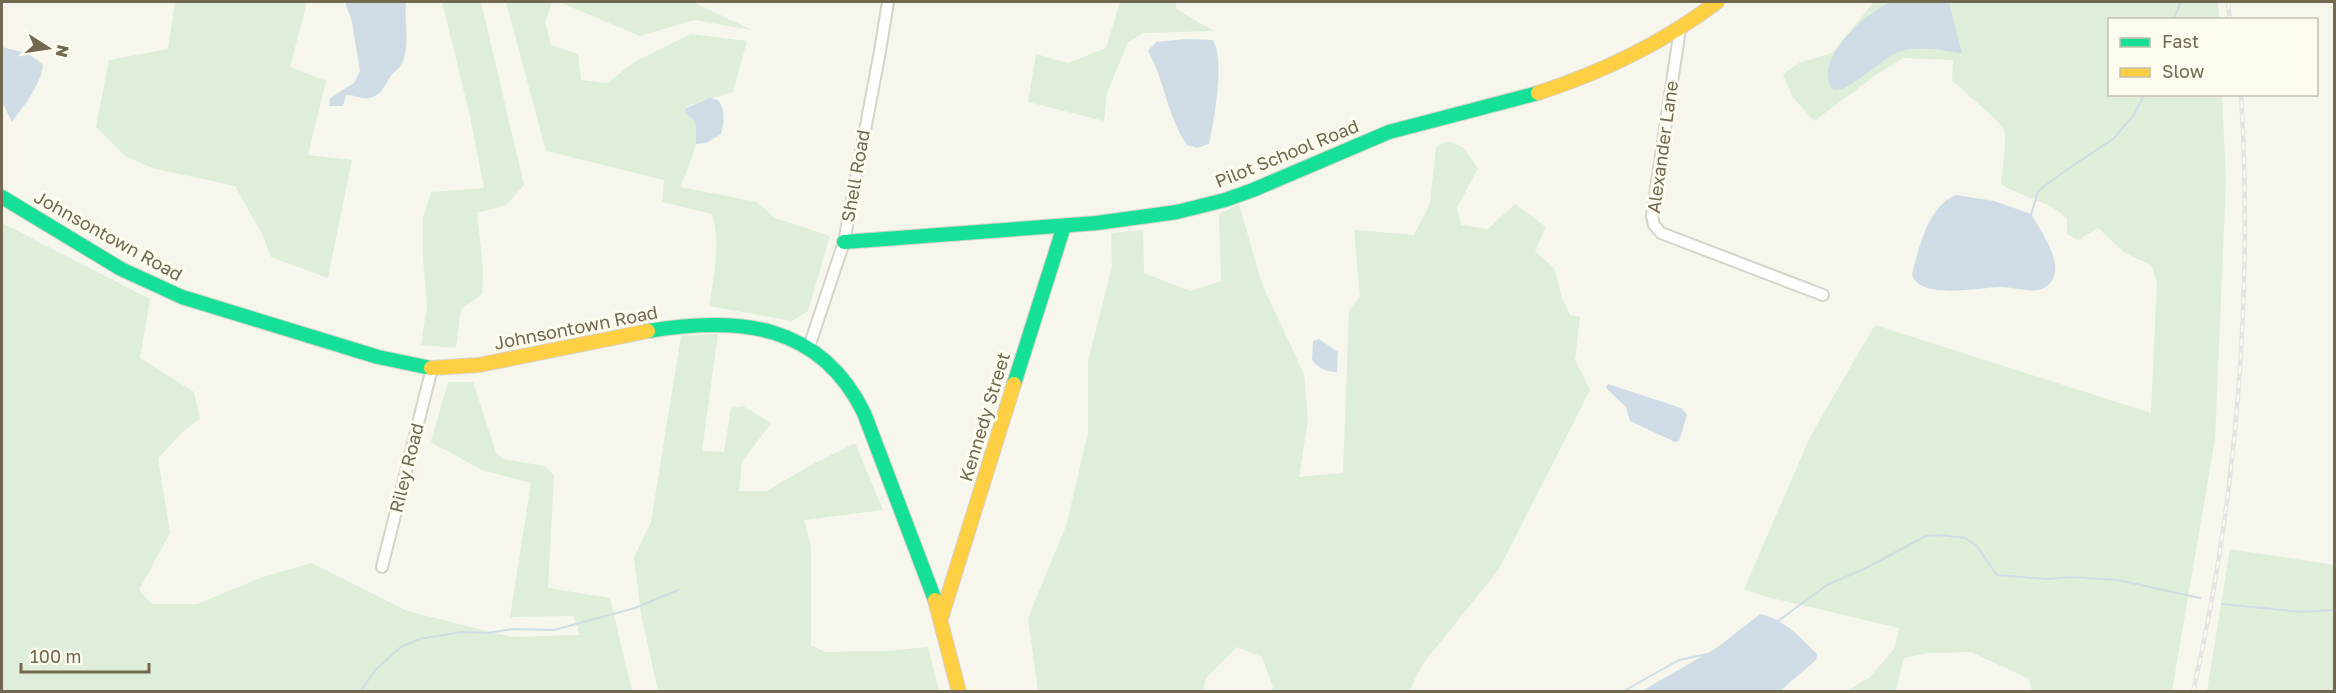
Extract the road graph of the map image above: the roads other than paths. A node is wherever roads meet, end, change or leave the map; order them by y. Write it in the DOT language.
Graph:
graph roads {
  1 [pos="888,2"];
  2 [pos="1717,2"];
  3 [pos="1680,29"];
  4 [pos="2,197"];
  5 [pos="1064,226"];
  6 [pos="844,242"];
  7 [pos="1823,295"];
  8 [pos="809,347"];
  9 [pos="432,368"];
  10 [pos="382,567"];
  11 [pos="941,618"];
  12 [pos="959,692"];
  1 -- 6 [label="street, Shell Road"];
  2 -- 3 [label="street, Pilot School Road"];
  3 -- 5 [label="street, Pilot School Road"];
  3 -- 7 [label="street, Alexander Lane"];
  4 -- 9 [label="street, Johnsontown Road"];
  5 -- 6 [label="street, Pilot School Road"];
  5 -- 11 [label="street, Kennedy Street"];
  6 -- 8 [label="street, Shell Road"];
  8 -- 9 [label="street, Johnsontown Road"];
  8 -- 11 [label="street, Johnsontown Road"];
  9 -- 10 [label="street, Riley Road"];
  11 -- 12 [label="street, Johnsontown Road"];
}
